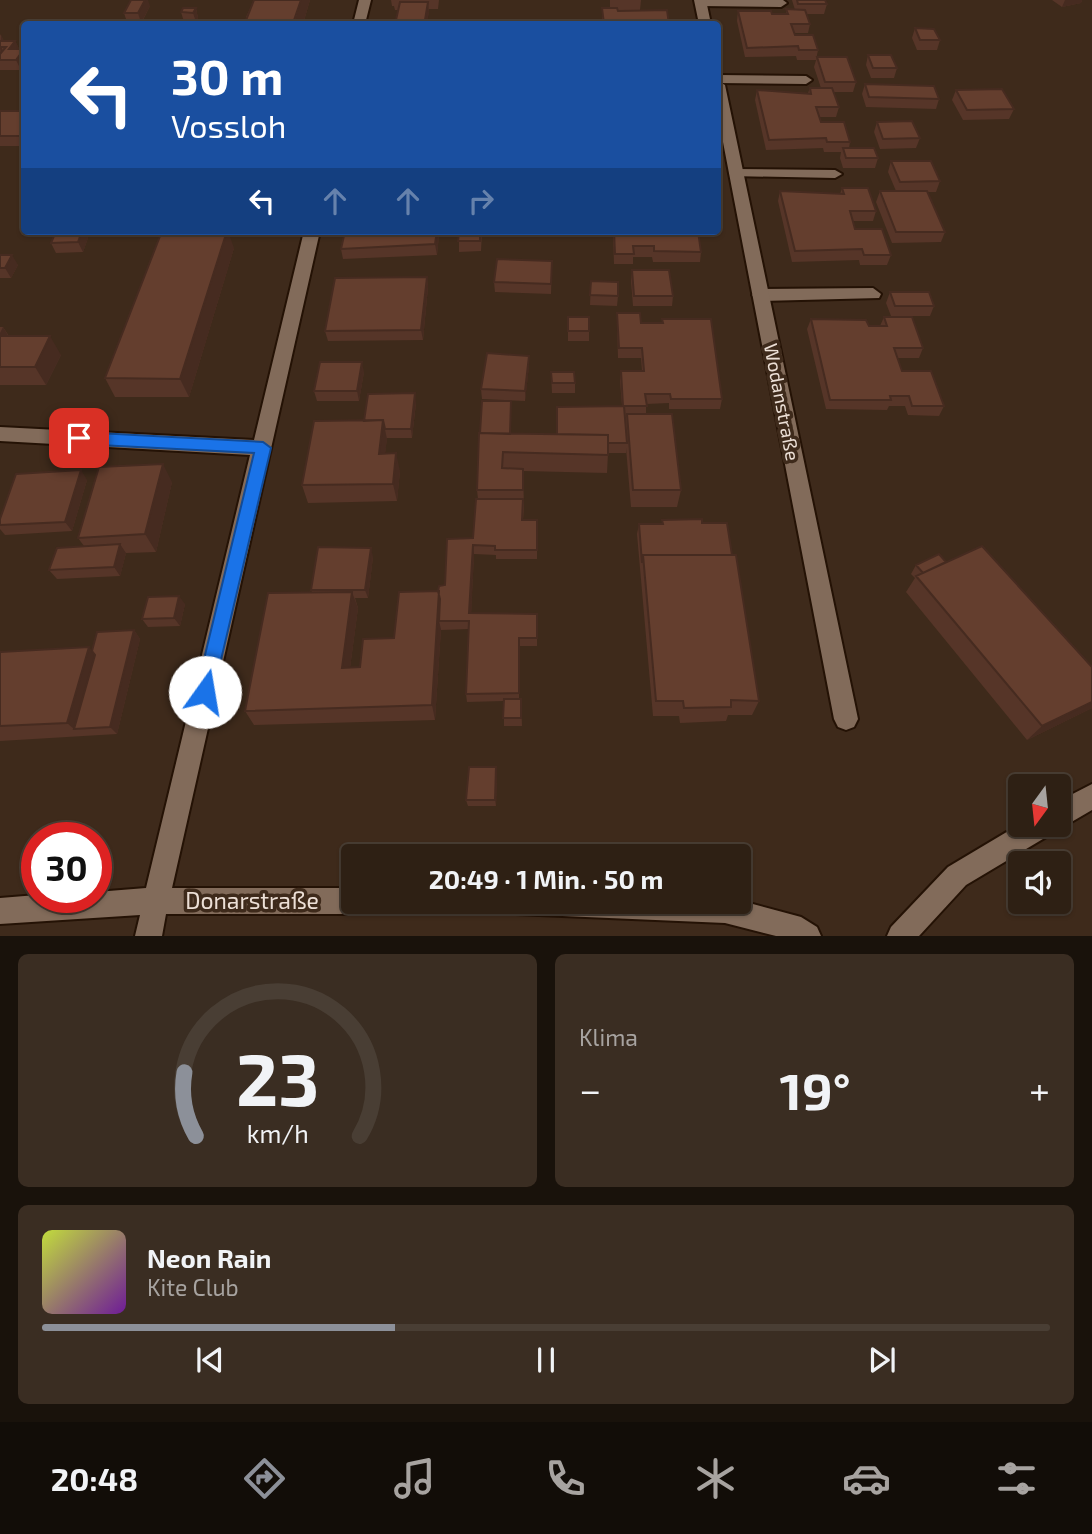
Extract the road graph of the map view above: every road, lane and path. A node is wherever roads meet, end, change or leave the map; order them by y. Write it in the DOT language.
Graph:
graph roads {
  1 [pos="365,0"];
  2 [pos="700,1"];
  3 [pos="781,3"];
  4 [pos="360,21"];
  5 [pos="704,21"];
  6 [pos="721,79"];
  7 [pos="806,80"];
  8 [pos="721,100"];
  9 [pos="736,173"];
  10 [pos="835,174"];
  11 [pos="311,235"];
  12 [pos="873,294"];
  13 [pos="761,295"];
  14 [pos="0,434"];
  15 [pos="263,448"];
  16 [pos="846,719"];
  17 [pos="1092,796"];
  18 [pos="1071,808"];
  19 [pos="1022,837"];
  20 [pos="156,901"];
  21 [pos="341,901"];
  22 [pos="0,911"];
  23 [pos="742,914"];
  24 [pos="148,936"];
  25 [pos="808,936"];
  26 [pos="900,936"];
  1 -- 4 [label="street"];
  2 -- 3 [label="street"];
  2 -- 5 [label="street"];
  6 -- 7 [label="street"];
  8 -- 9 [label="street, Wodanstraße"];
  9 -- 10 [label="street"];
  9 -- 13 [label="street, Wodanstraße"];
  11 -- 15 [label="street"];
  12 -- 13 [label="street"];
  13 -- 16 [label="street, Wodanstraße"];
  14 -- 15 [label="street"];
  15 -- 20 [label="street"];
  17 -- 18 [label="street"];
  19 -- 26 [label="street"];
  20 -- 21 [label="street, Donarstraße"];
  20 -- 22 [label="street, Donarstraße"];
  20 -- 24 [label="street"];
  23 -- 25 [label="street"];
}
